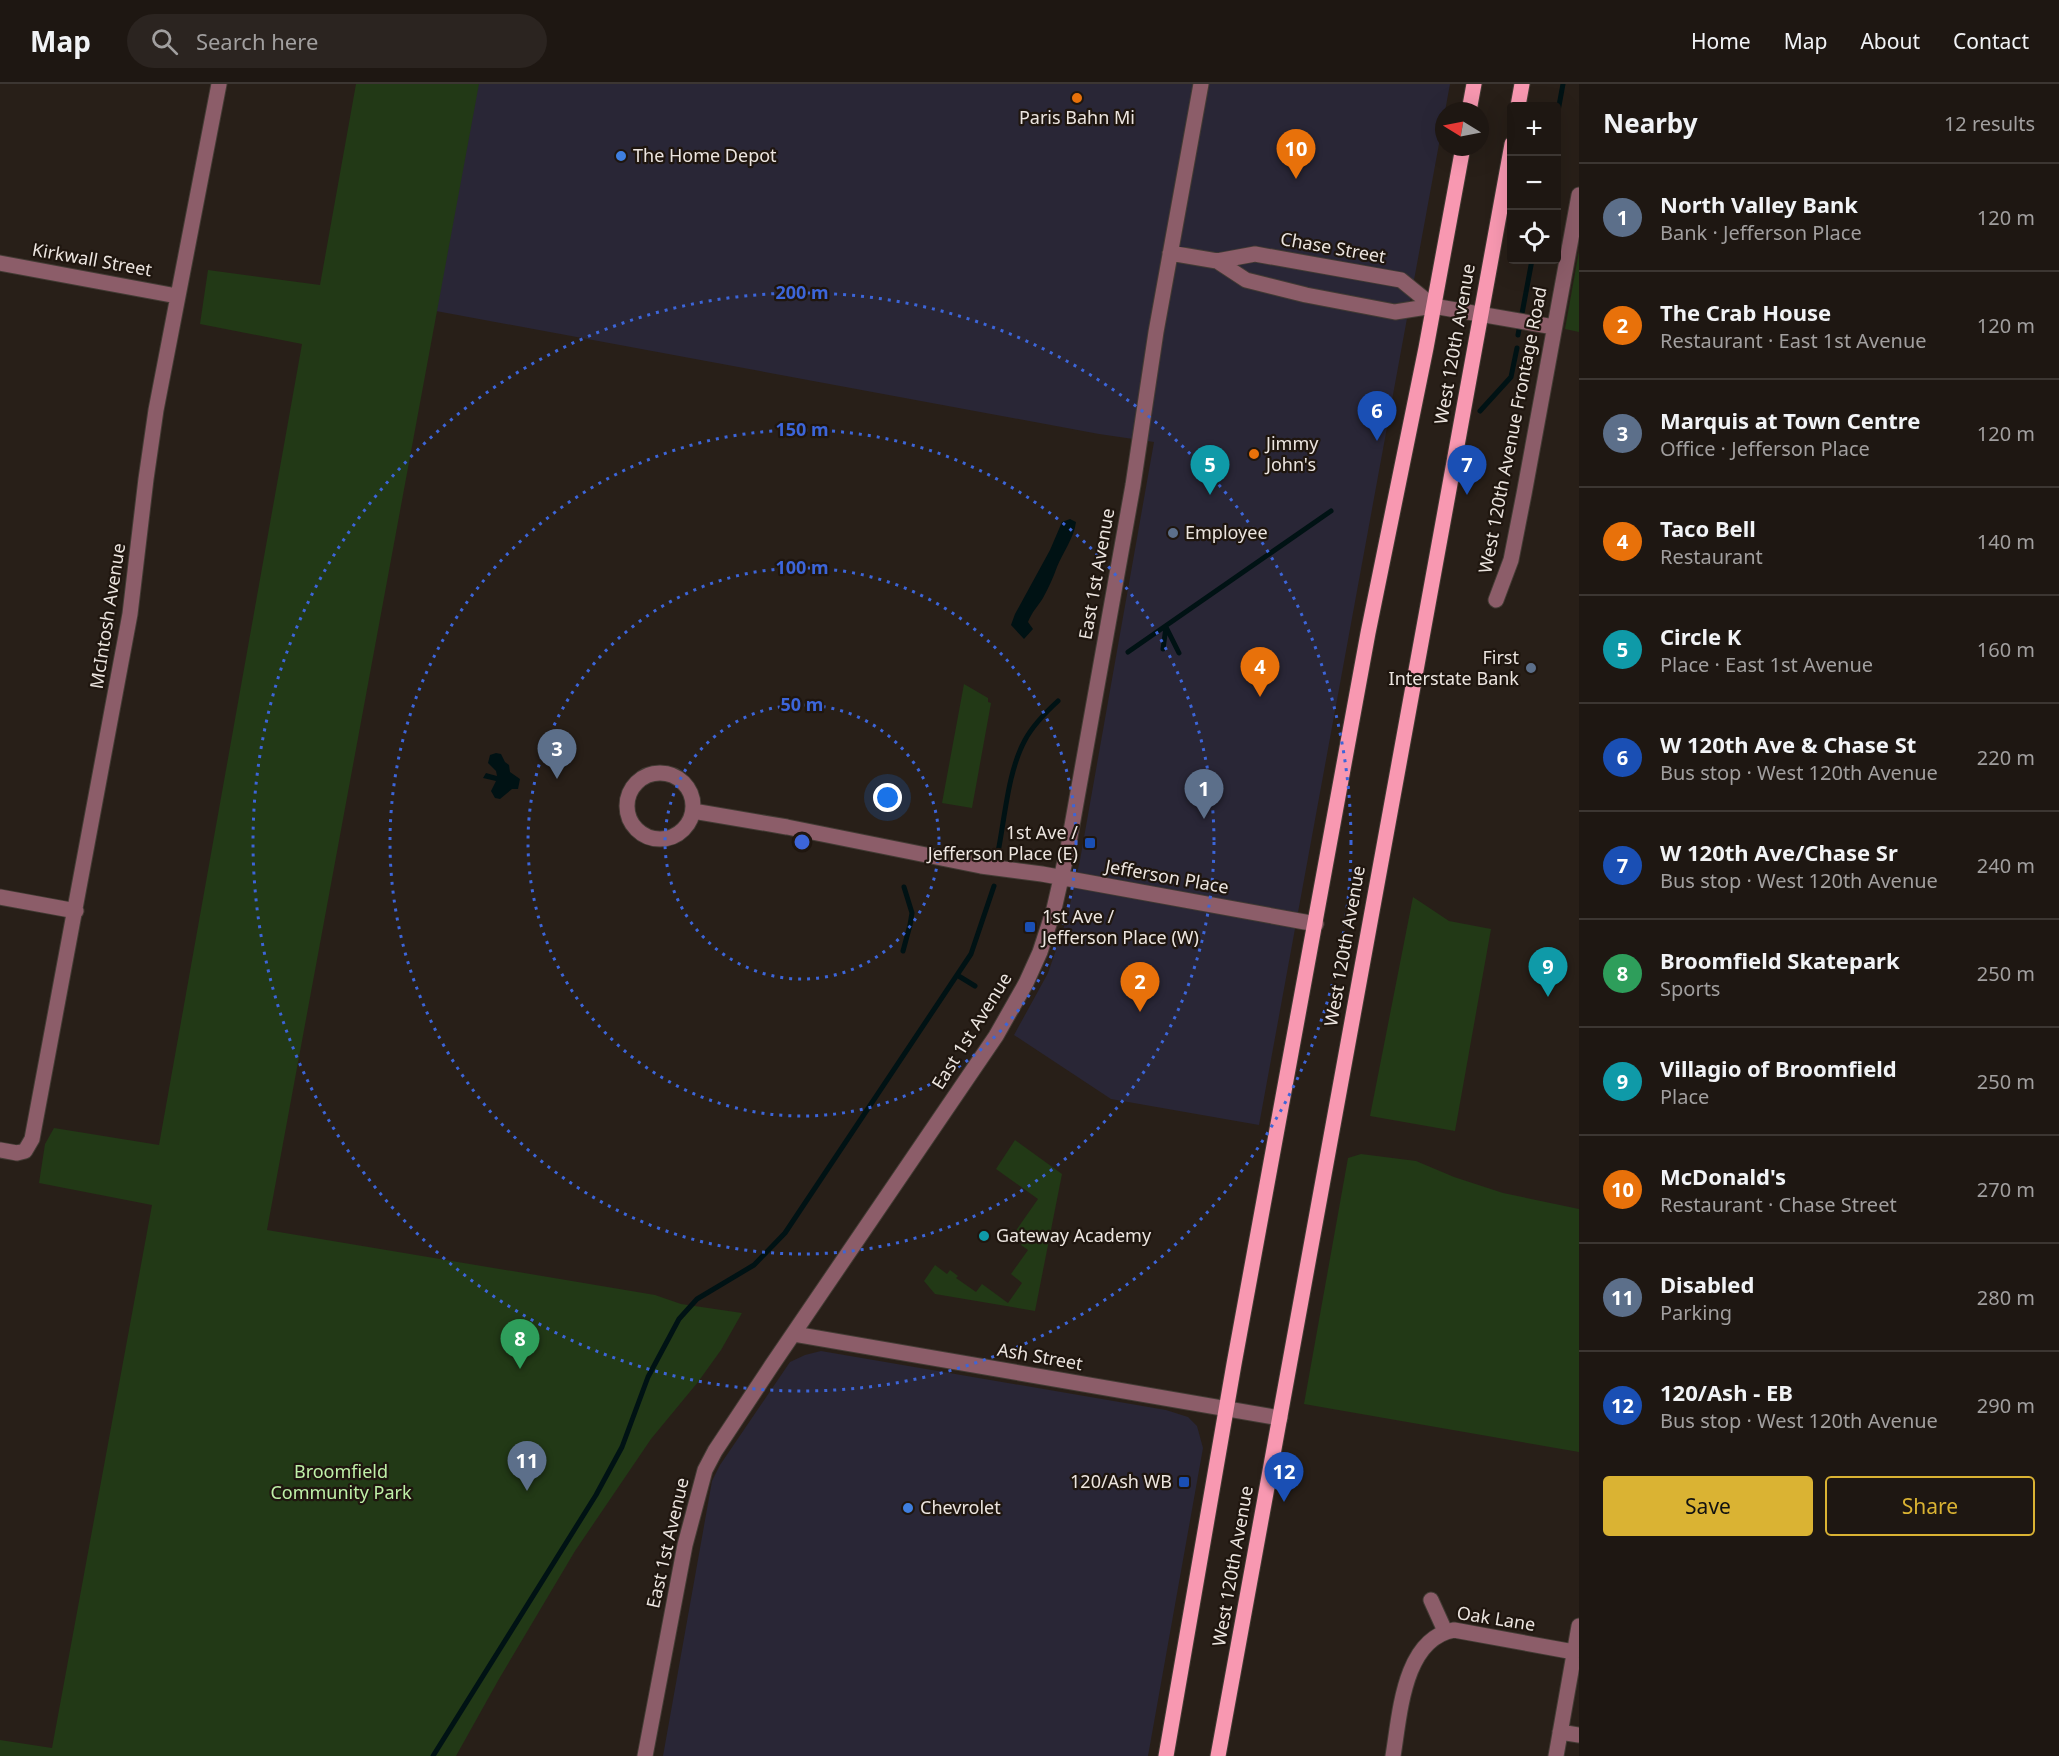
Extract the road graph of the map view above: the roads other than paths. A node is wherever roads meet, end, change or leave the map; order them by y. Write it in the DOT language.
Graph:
graph roads {
  1 [pos="219,84"];
  2 [pos="1201,84"];
  3 [pos="1474,84"];
  4 [pos="1522,84"];
  5 [pos="1471,102"];
  6 [pos="1519,102"];
  7 [pos="1461,156"];
  8 [pos="1510,156"];
  9 [pos="1579,195"];
  10 [pos="1170,253"];
  11 [pos="1217,261"];
  12 [pos="0,263"];
  13 [pos="177,296"];
  14 [pos="1433,306"];
  15 [pos="1480,314"];
  16 [pos="1554,327"];
  17 [pos="1496,600"];
  18 [pos="693,812"];
  19 [pos="1061,877"];
  20 [pos="0,897"];
  21 [pos="76,911"];
  22 [pos="1316,924"];
  23 [pos="0,1150"];
  24 [pos="794,1334"];
  25 [pos="1227,1409"];
  26 [pos="1280,1418"];
  27 [pos="1431,1600"];
  28 [pos="1579,1626"];
  29 [pos="1445,1631"];
  30 [pos="1574,1652"];
  31 [pos="1560,1732"];
  32 [pos="1579,1735"];
  33 [pos="645,1756"];
  34 [pos="1166,1756"];
  35 [pos="1218,1756"];
  36 [pos="1393,1756"];
  37 [pos="1556,1756"];
  1 -- 13 [label="street, McIntosh Avenue"];
  2 -- 10 [label="street, East 1st Avenue"];
  3 -- 5 [label="main road"];
  4 -- 6 [label="main road"];
  7 -- 14 [label="main road, West 120th Avenue"];
  8 -- 15 [label="main road, West 120th Avenue"];
  9 -- 16 [label="street, West 120th Avenue Frontage Road"];
  10 -- 11 [label="street, Chase Street"];
  10 -- 19 [label="street, East 1st Avenue"];
  11 -- 14 [label="street, Chase Street"];
  11 -- 14 [label="street, Chase Street"];
  12 -- 13 [label="street, Kirkwall Street"];
  13 -- 21 [label="street, McIntosh Avenue"];
  14 -- 15 [label="street, Chase Street"];
  14 -- 22 [label="main road, West 120th Avenue"];
  15 -- 16 [label="street, Chase Street"];
  15 -- 26 [label="main road, West 120th Avenue"];
  16 -- 17 [label="street, West 120th Avenue Frontage Road"];
  18 -- 18 [label="street"];
  18 -- 19 [label="street, Jefferson Place"];
  19 -- 22 [label="street, Jefferson Place"];
  19 -- 24 [label="street, East 1st Avenue"];
  20 -- 21 [label="street"];
  21 -- 23 [label="street, McIntosh Avenue"];
  22 -- 25 [label="main road, West 120th Avenue"];
  24 -- 25 [label="street, Ash Street"];
  24 -- 33 [label="street, East 1st Avenue"];
  25 -- 26 [label="street, Ash Street"];
  25 -- 34 [label="main road, West 120th Avenue"];
  26 -- 35 [label="main road, West 120th Avenue"];
  27 -- 29 [label="street"];
  28 -- 30 [label="street"];
  29 -- 30 [label="street, Oak Lane"];
  29 -- 36 [label="street, Oak Lane"];
  30 -- 31 [label="street"];
  31 -- 32 [label="street"];
  31 -- 37 [label="street"];
}
